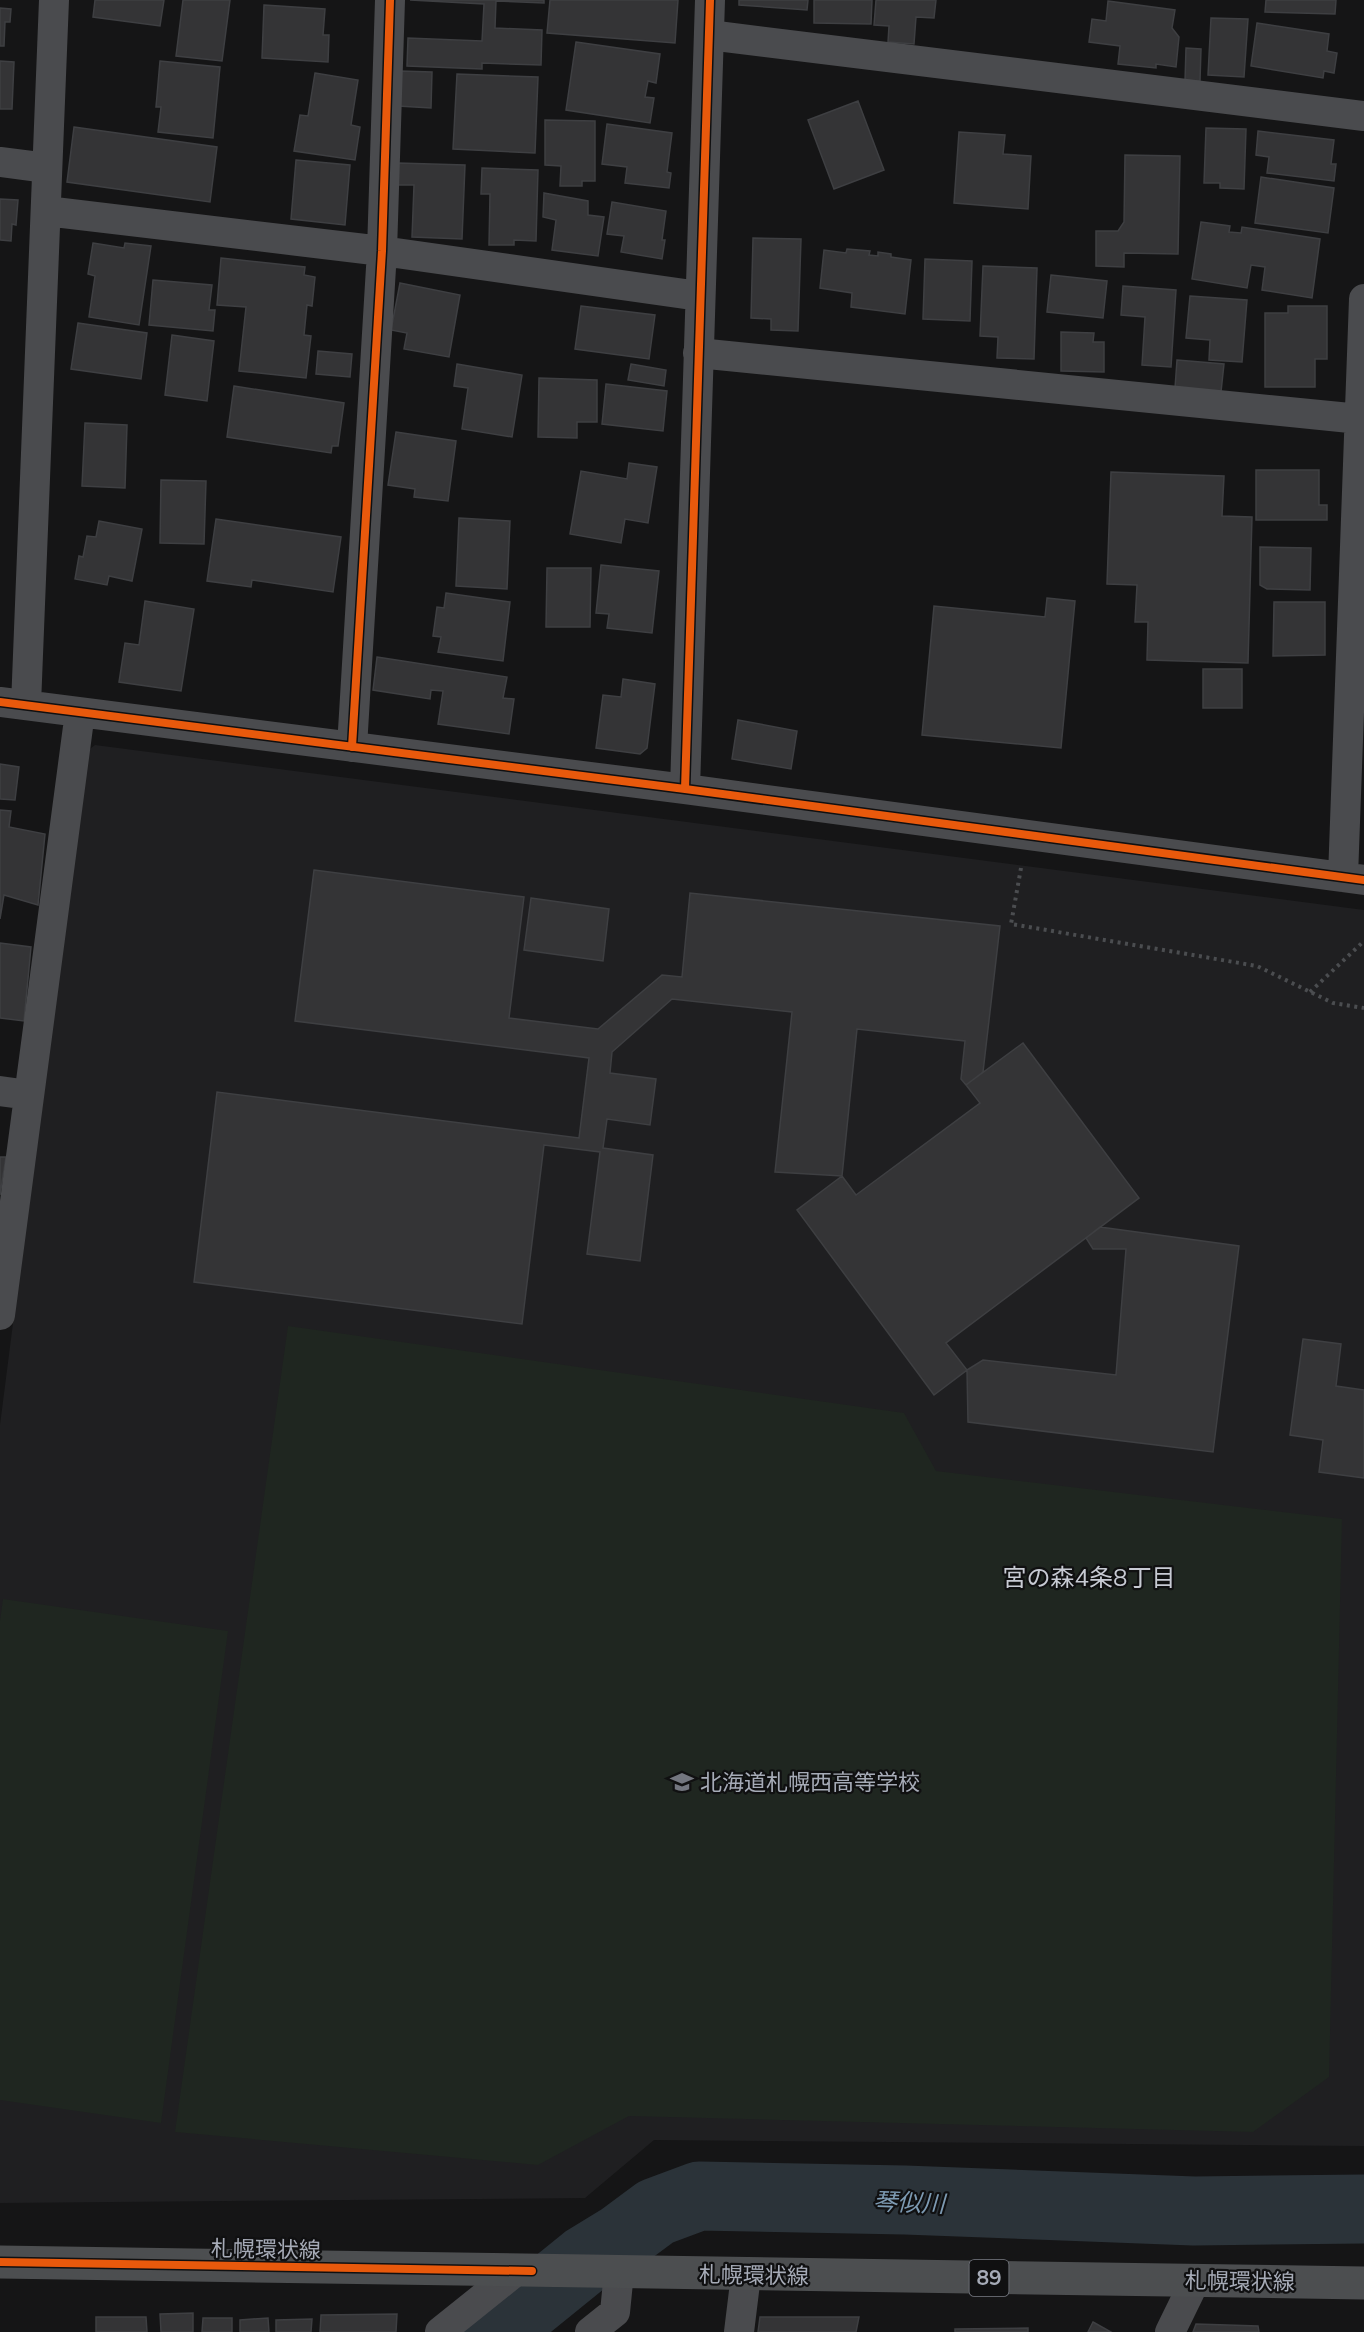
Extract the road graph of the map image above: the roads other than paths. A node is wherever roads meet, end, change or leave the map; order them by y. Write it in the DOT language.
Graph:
graph roads {
  1 [pos="54,0"];
  2 [pos="390,0"];
  3 [pos="710,0"];
  4 [pos="709,35"];
  5 [pos="1364,116"];
  6 [pos="0,162"];
  7 [pos="47,168"];
  8 [pos="46,212"];
  9 [pos="382,251"];
  10 [pos="699,296"];
  11 [pos="1364,299"];
  12 [pos="698,353"];
  13 [pos="1360,419"];
  14 [pos="13,704"];
  15 [pos="80,712"];
  16 [pos="352,747"];
  17 [pos="684,789"];
  18 [pos="1353,878"];
  19 [pos="0,1091"];
  20 [pos="29,1095"];
  21 [pos="0,1315"];
  22 [pos="0,2262"];
  23 [pos="524,2271"];
  24 [pos="616,2272"];
  25 [pos="747,2275"];
  26 [pos="1195,2280"];
  27 [pos="1364,2283"];
  28 [pos="440,2332"];
  29 [pos="590,2332"];
  30 [pos="739,2332"];
  31 [pos="1170,2332"];
  1 -- 7 [label="street"];
  2 -- 9 [label="street"];
  3 -- 4 [label="street"];
  4 -- 5 [label="street"];
  4 -- 10 [label="street"];
  6 -- 7 [label="street"];
  7 -- 8 [label="street"];
  8 -- 9 [label="street"];
  8 -- 14 [label="street"];
  9 -- 10 [label="street"];
  9 -- 16 [label="street"];
  10 -- 12 [label="street"];
  11 -- 13 [label="street"];
  12 -- 13 [label="street"];
  12 -- 17 [label="street"];
  13 -- 18 [label="street"];
  14 -- 15 [label="street"];
  15 -- 16 [label="street"];
  15 -- 20 [label="street"];
  16 -- 17 [label="street"];
  17 -- 18 [label="street"];
  19 -- 20 [label="street"];
  20 -- 21 [label="street"];
  22 -- 23 [label="main road, 札幌環状線 / 89"];
  23 -- 24 [label="main road, 札幌環状線 / 89"];
  23 -- 28 [label="street"];
  24 -- 25 [label="main road, 札幌環状線 / 89"];
  24 -- 29 [label="street"];
  25 -- 26 [label="main road, 札幌環状線 / 89"];
  25 -- 30 [label="street"];
  26 -- 27 [label="main road, 札幌環状線 / 89"];
  26 -- 31 [label="street"];
}
